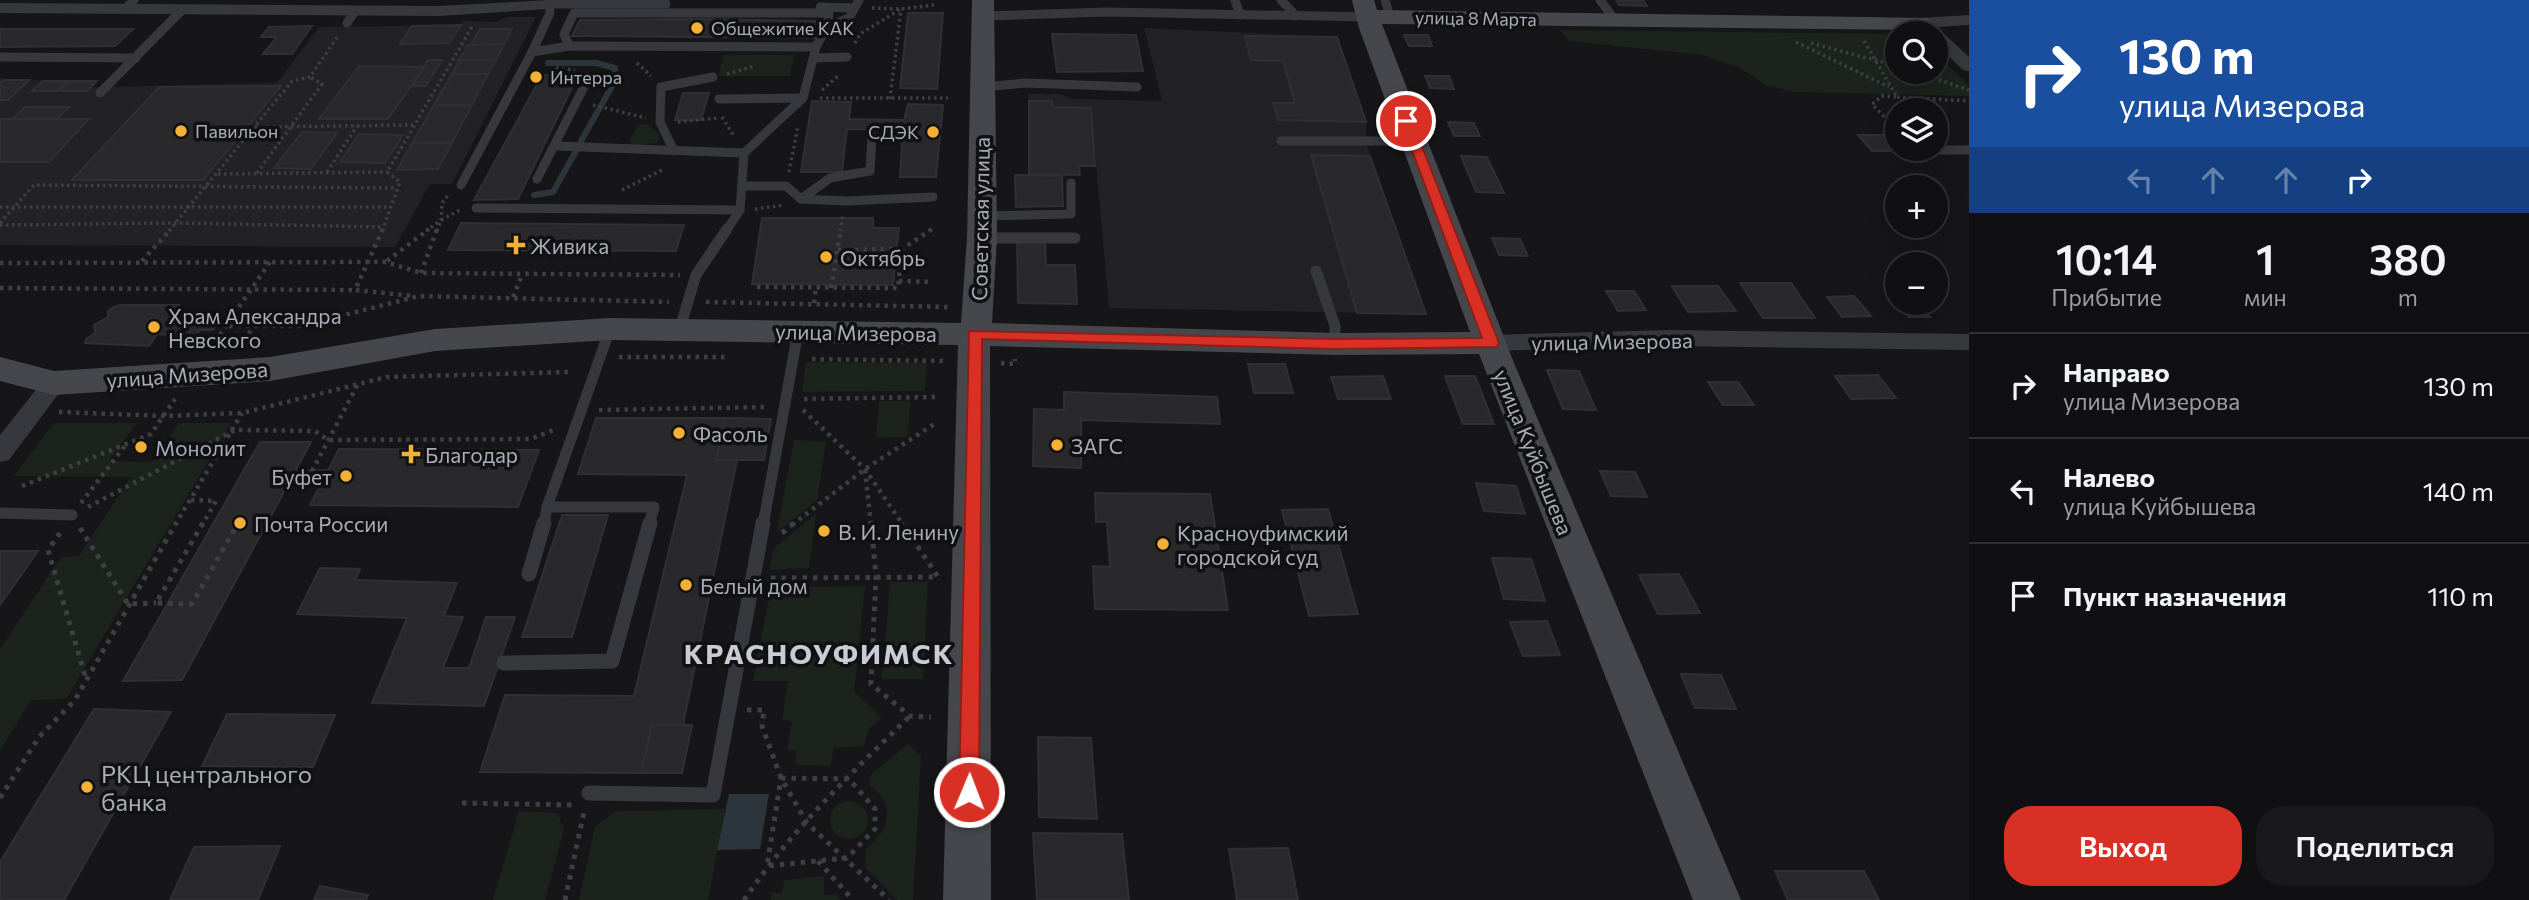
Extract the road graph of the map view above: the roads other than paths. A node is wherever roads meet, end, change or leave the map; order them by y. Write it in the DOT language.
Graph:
graph roads {
  1 [pos="859,0"];
  2 [pos="1106,0"];
  3 [pos="1235,0"];
  4 [pos="1281,0"];
  5 [pos="1600,0"];
  6 [pos="1897,0"];
  7 [pos="548,2"];
  8 [pos="129,4"];
  9 [pos="0,8"];
  10 [pos="853,8"];
  11 [pos="983,8"];
  12 [pos="1377,8"];
  13 [pos="183,9"];
  14 [pos="356,11"];
  15 [pos="1108,12"];
  16 [pos="1240,15"];
  17 [pos="1296,16"];
  18 [pos="1615,20"];
  19 [pos="1969,20"];
  20 [pos="1919,21"];
  21 [pos="1948,26"];
  22 [pos="827,27"];
  23 [pos="1885,29"];
  24 [pos="569,46"];
  25 [pos="817,47"];
  26 [pos="1948,48"];
  27 [pos="532,52"];
  28 [pos="0,57"];
  29 [pos="847,57"];
  30 [pos="136,58"];
  31 [pos="814,58"];
  32 [pos="1969,66"];
  33 [pos="589,77"];
  34 [pos="713,77"];
  35 [pos="982,87"];
  36 [pos="1137,87"];
  37 [pos="100,93"];
  38 [pos="803,98"];
  39 [pos="719,99"];
  40 [pos="872,136"];
  41 [pos="1281,141"];
  42 [pos="1415,144"];
  43 [pos="556,146"];
  44 [pos="1948,150"];
  45 [pos="1969,150"];
  46 [pos="674,151"];
  47 [pos="744,153"];
  48 [pos="537,179"];
  49 [pos="1071,183"];
  50 [pos="461,185"];
  51 [pos="742,186"];
  52 [pos="933,197"];
  53 [pos="801,199"];
  54 [pos="476,208"];
  55 [pos="740,210"];
  56 [pos="982,227"];
  57 [pos="1074,238"];
  58 [pos="1316,271"];
  59 [pos="680,328"];
  60 [pos="974,334"];
  61 [pos="1969,342"];
  62 [pos="606,343"];
  63 [pos="1492,343"];
  64 [pos="1335,344"];
  65 [pos="795,345"];
  66 [pos="0,369"];
  67 [pos="54,383"];
  68 [pos="0,453"];
  69 [pos="547,507"];
  70 [pos="0,513"];
  71 [pos="72,515"];
  72 [pos="528,574"];
  73 [pos="504,663"];
  74 [pos="589,793"];
  75 [pos="967,900"];
  76 [pos="1717,900"];
  1 -- 10 [label="lane"];
  2 -- 15 [label="lane"];
  3 -- 16 [label="lane"];
  4 -- 17 [label="lane"];
  5 -- 18 [label="lane"];
  6 -- 20 [label="main road"];
  7 -- 10 [label="lane"];
  7 -- 14 [label="street"];
  7 -- 27 [label="lane"];
  8 -- 9 [label="street"];
  8 -- 13 [label="street"];
  10 -- 22 [label="lane"];
  11 -- 15 [label="lane, улица 8 Марта"];
  11 -- 35 [label="main road, Советская улица"];
  12 -- 17 [label="lane, улица 8 Марта"];
  12 -- 18 [label="main road, улица 8 Марта"];
  12 -- 42 [label="main road, улица Куйбышева"];
  13 -- 14 [label="street"];
  13 -- 30 [label="lane"];
  15 -- 16 [label="lane, улица 8 Марта"];
  16 -- 17 [label="lane, улица 8 Марта"];
  18 -- 23 [label="main road, улица 8 Марта"];
  19 -- 21 [label="street, улица 8 Марта"];
  22 -- 24 [label="lane"];
  22 -- 25 [label="lane"];
  24 -- 25 [label="lane"];
  24 -- 27 [label="lane"];
  25 -- 31 [label="lane"];
  26 -- 32 [label="street"];
  27 -- 50 [label="lane"];
  28 -- 30 [label="lane"];
  29 -- 31 [label="lane"];
  30 -- 37 [label="lane"];
  31 -- 38 [label="lane"];
  33 -- 43 [label="lane"];
  34 -- 46 [label="lane"];
  35 -- 36 [label="lane"];
  35 -- 56 [label="main road, Советская улица"];
  38 -- 39 [label="lane"];
  38 -- 47 [label="lane"];
  40 -- 53 [label="lane"];
  41 -- 42 [label="lane"];
  42 -- 63 [label="main road, улица Куйбышева"];
  43 -- 46 [label="lane"];
  43 -- 48 [label="lane"];
  44 -- 45 [label="lane"];
  46 -- 47 [label="lane"];
  47 -- 51 [label="lane"];
  49 -- 56 [label="lane"];
  51 -- 53 [label="lane"];
  51 -- 55 [label="lane"];
  52 -- 53 [label="lane"];
  54 -- 55 [label="lane"];
  55 -- 59 [label="lane"];
  56 -- 57 [label="lane"];
  56 -- 60 [label="main road, Советская улица"];
  58 -- 64 [label="lane"];
  59 -- 62 [label="main road, улица Мизерова"];
  59 -- 65 [label="main road, улица Мизерова"];
  60 -- 64 [label="main road, улица Мизерова"];
  60 -- 65 [label="main road, улица Мизерова"];
  60 -- 75 [label="main road, Советская улица"];
  61 -- 63 [label="street, улица Мизерова"];
  62 -- 67 [label="main road, улица Мизерова"];
  62 -- 69 [label="lane"];
  63 -- 64 [label="main road, улица Мизерова"];
  63 -- 76 [label="main road, улица Куйбышева"];
  65 -- 74 [label="lane"];
  66 -- 67 [label="main road, улица Мизерова"];
  67 -- 68 [label="street"];
  69 -- 72 [label="lane"];
  69 -- 73 [label="lane"];
  70 -- 71 [label="lane"];
}
